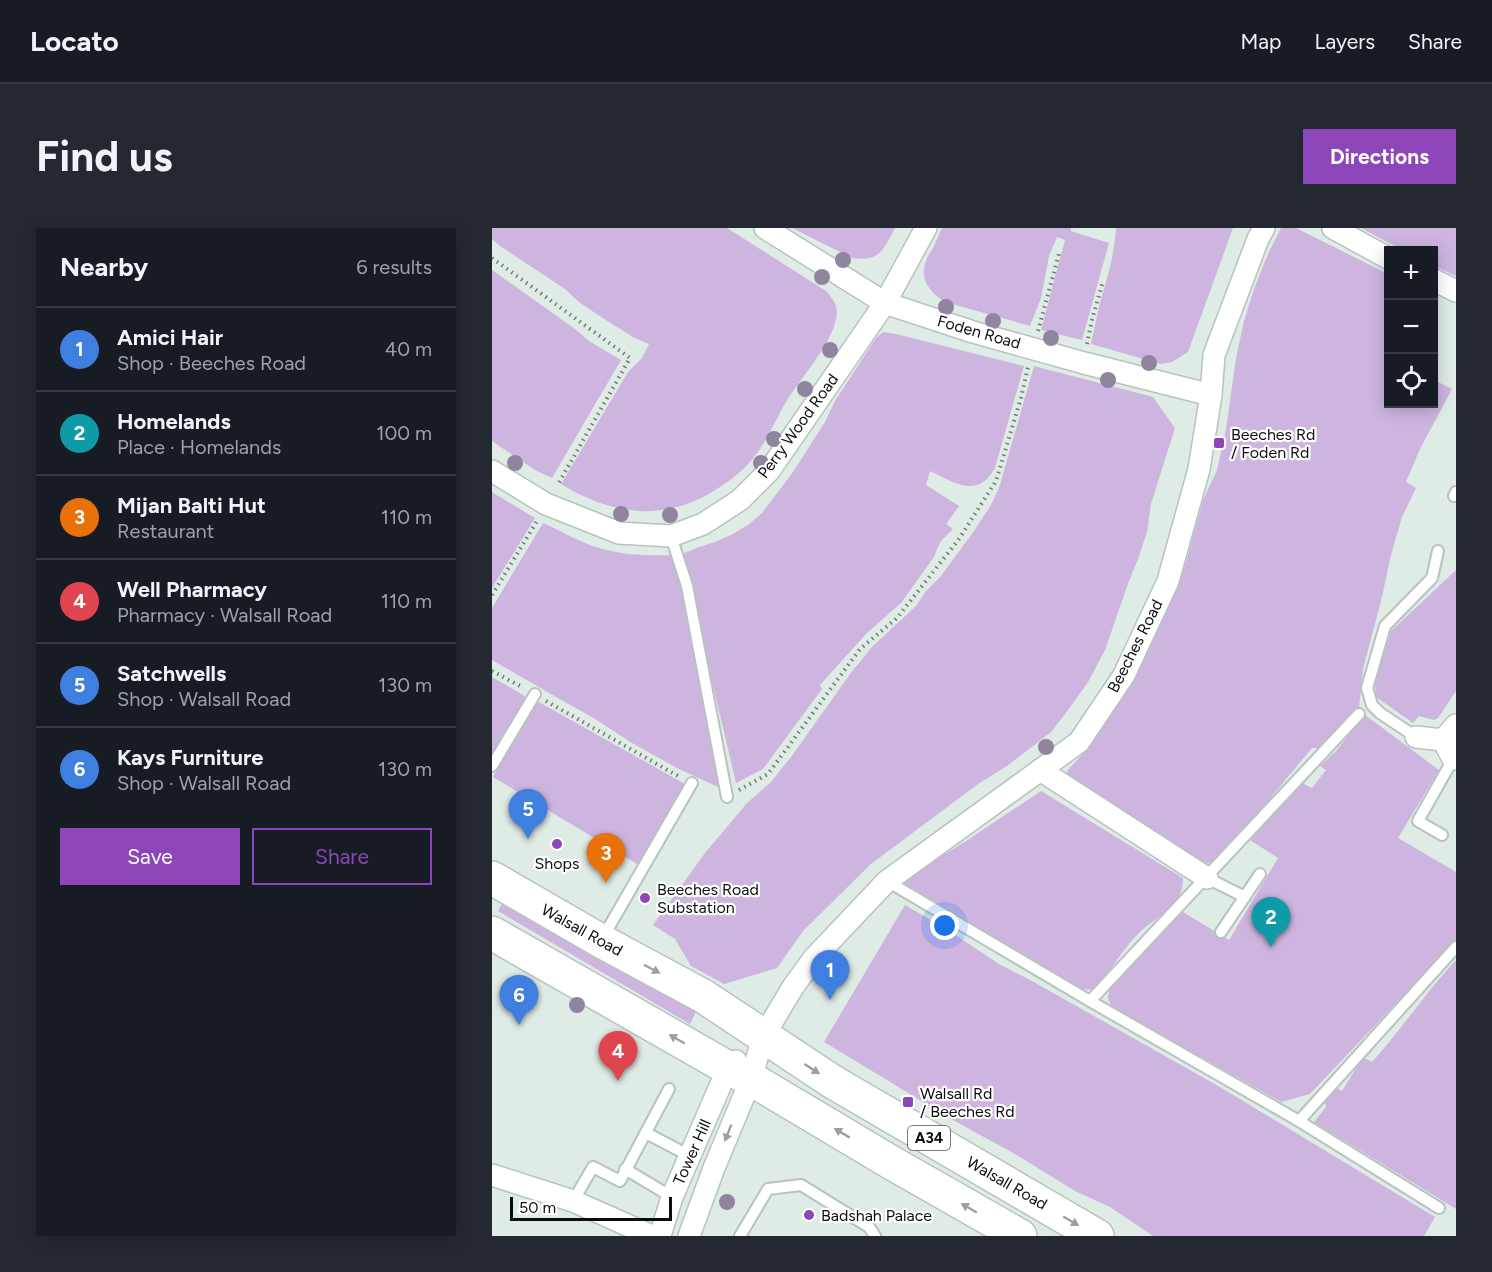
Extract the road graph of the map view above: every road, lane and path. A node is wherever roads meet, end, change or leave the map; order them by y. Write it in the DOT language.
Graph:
graph roads {
  1 [pos="765,228"];
  2 [pos="926,228"];
  3 [pos="1264,228"];
  4 [pos="1333,228"];
  5 [pos="1059,254"];
  6 [pos="1384,255"];
  7 [pos="492,258"];
  8 [pos="1103,281"];
  9 [pos="1438,282"];
  10 [pos="1456,291"];
  11 [pos="885,303"];
  12 [pos="1033,348"];
  13 [pos="1084,363"];
  14 [pos="1211,395"];
  15 [pos="492,471"];
  16 [pos="546,504"];
  17 [pos="671,536"];
  18 [pos="1438,551"];
  19 [pos="492,596"];
  20 [pos="492,671"];
  21 [pos="535,694"];
  22 [pos="1359,714"];
  23 [pos="1449,733"];
  24 [pos="1416,737"];
  25 [pos="1453,759"];
  26 [pos="492,766"];
  27 [pos="1040,770"];
  28 [pos="692,783"];
  29 [pos="727,797"];
  30 [pos="1442,835"];
  31 [pos="1260,874"];
  32 [pos="1207,878"];
  33 [pos="492,879"];
  34 [pos="887,881"];
  35 [pos="1245,897"];
  36 [pos="1221,932"];
  37 [pos="492,933"];
  38 [pos="601,941"];
  39 [pos="1456,947"];
  40 [pos="1090,1001"];
  41 [pos="763,1037"];
  42 [pos="739,1074"];
  43 [pos="669,1089"];
  44 [pos="1299,1121"];
  45 [pos="646,1133"];
  46 [pos="690,1156"];
  47 [pos="625,1169"];
  48 [pos="492,1175"];
  49 [pos="672,1197"];
  50 [pos="573,1200"];
  51 [pos="1438,1208"];
  52 [pos="652,1236"];
  53 [pos="660,1236"];
  54 [pos="689,1236"];
  55 [pos="740,1236"];
  56 [pos="875,1236"];
  57 [pos="1020,1236"];
  58 [pos="1097,1236"];
  1 -- 11 [label="street, Foden Road"];
  2 -- 11 [label="street, Perry Wood Road"];
  3 -- 14 [label="street, Beeches Road"];
  4 -- 6 [label="street"];
  5 -- 12 [label="path"];
  7 -- 16 [label="path"];
  8 -- 13 [label="path"];
  9 -- 10 [label="street"];
  11 -- 12 [label="street, Foden Road"];
  11 -- 17 [label="street, Perry Wood Road"];
  12 -- 13 [label="street, Foden Road"];
  12 -- 29 [label="path"];
  13 -- 14 [label="street, Foden Road"];
  14 -- 27 [label="street, Beeches Road"];
  15 -- 16 [label="street, Perry Wood Road"];
  16 -- 17 [label="street, Perry Wood Road"];
  16 -- 19 [label="path"];
  17 -- 29 [label="lane"];
  18 -- 24 [label="lane"];
  20 -- 21 [label="path"];
  21 -- 26 [label="lane"];
  21 -- 28 [label="path"];
  22 -- 32 [label="lane"];
  23 -- 24 [label="street"];
  23 -- 25 [label="street"];
  25 -- 30 [label="lane"];
  27 -- 32 [label="street"];
  27 -- 34 [label="street, Beeches Road"];
  28 -- 38 [label="lane"];
  31 -- 35 [label="lane"];
  32 -- 35 [label="lane"];
  32 -- 40 [label="lane"];
  33 -- 38 [label="highway, Walsall Road / A34"];
  34 -- 40 [label="lane"];
  34 -- 41 [label="street, Beeches Road"];
  35 -- 36 [label="lane"];
  42 -- 37 [label="highway, A34, one-way"];
  38 -- 41 [label="highway, Walsall Road / A34, one-way"];
  39 -- 44 [label="lane"];
  40 -- 44 [label="lane"];
  41 -- 42 [label="street"];
  41 -- 58 [label="highway, Walsall Road / A34, one-way"];
  42 -- 46 [label="street, Tower Hill"];
  42 -- 54 [label="street, Tower Hill, one-way"];
  57 -- 42 [label="highway, A34, one-way"];
  43 -- 45 [label="lane"];
  44 -- 51 [label="lane"];
  45 -- 46 [label="lane"];
  45 -- 47 [label="lane"];
  46 -- 49 [label="street, Tower Hill"];
  47 -- 49 [label="lane"];
  47 -- 50 [label="lane"];
  48 -- 50 [label="street"];
  49 -- 53 [label="street, Tower Hill"];
  50 -- 52 [label="street"];
  55 -- 56 [label="lane"];
}
